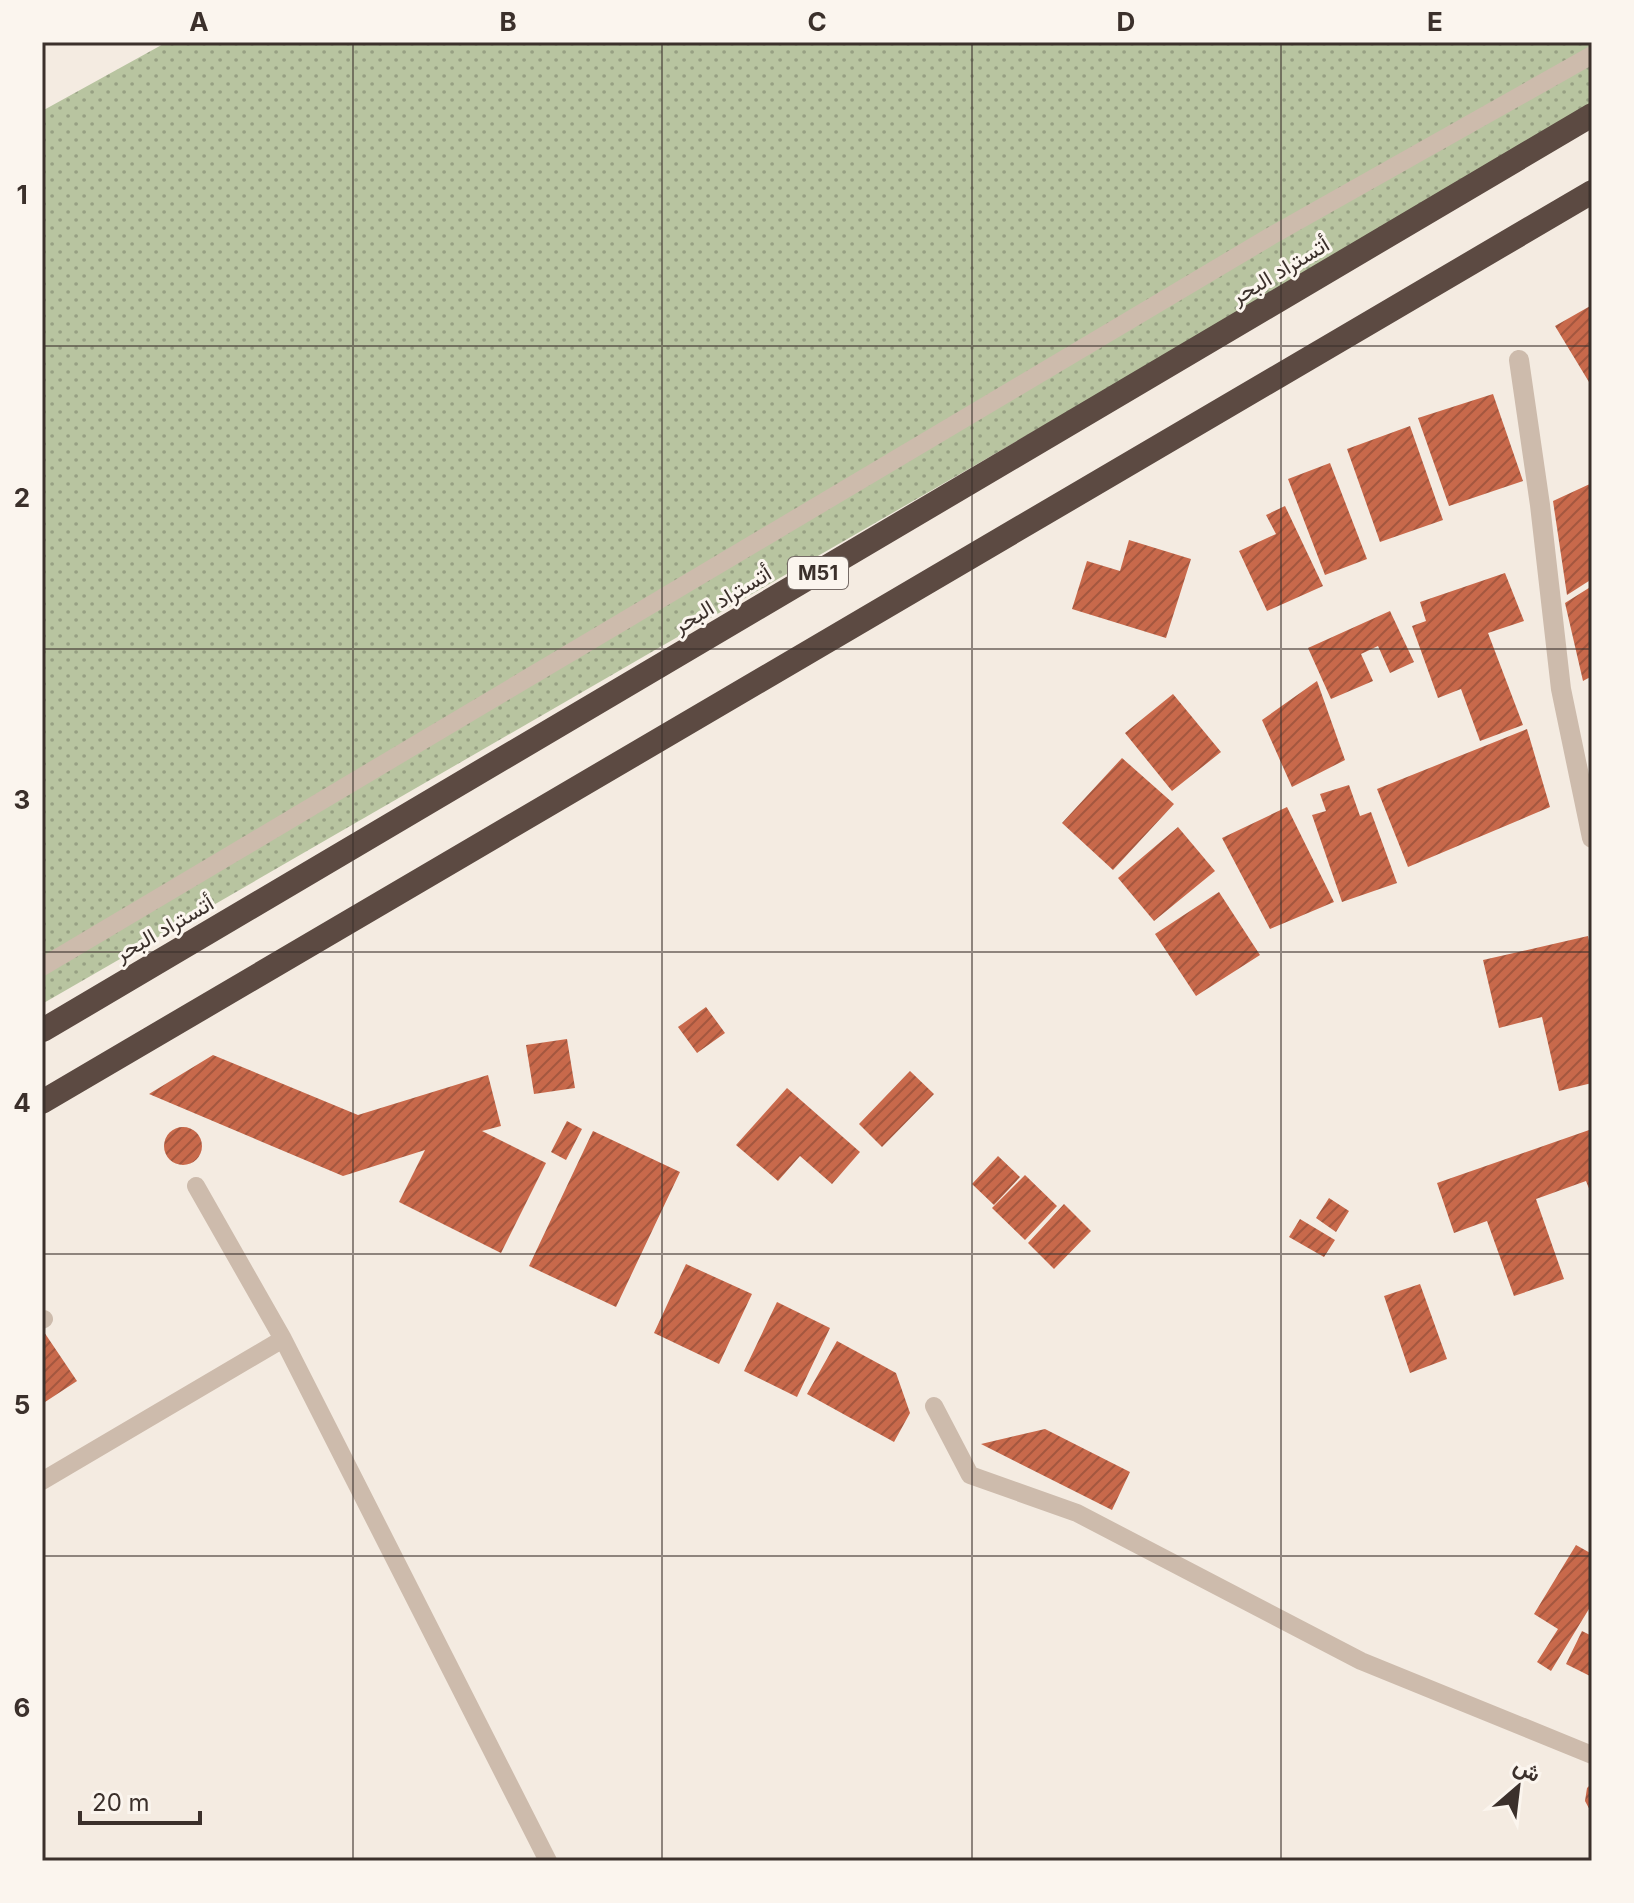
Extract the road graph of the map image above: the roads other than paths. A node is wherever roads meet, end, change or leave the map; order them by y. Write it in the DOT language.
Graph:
graph roads {
  1 [pos="1592,55"];
  2 [pos="1592,115"];
  3 [pos="1592,192"];
  4 [pos="1519,360"];
  5 [pos="1592,838"];
  6 [pos="42,967"];
  7 [pos="43,1030"];
  8 [pos="42,1102"];
  9 [pos="196,1186"];
  10 [pos="283,1339"];
  11 [pos="934,1406"];
  12 [pos="42,1481"];
  13 [pos="1592,1755"];
  14 [pos="548,1861"];
  1 -- 6 [label="lane"];
  2 -- 7 [label="highway, أتستراد البحر / M51"];
  3 -- 8 [label="highway"];
  4 -- 5 [label="street"];
  9 -- 10 [label="lane"];
  10 -- 12 [label="lane"];
  10 -- 14 [label="lane"];
  11 -- 13 [label="lane"];
}
